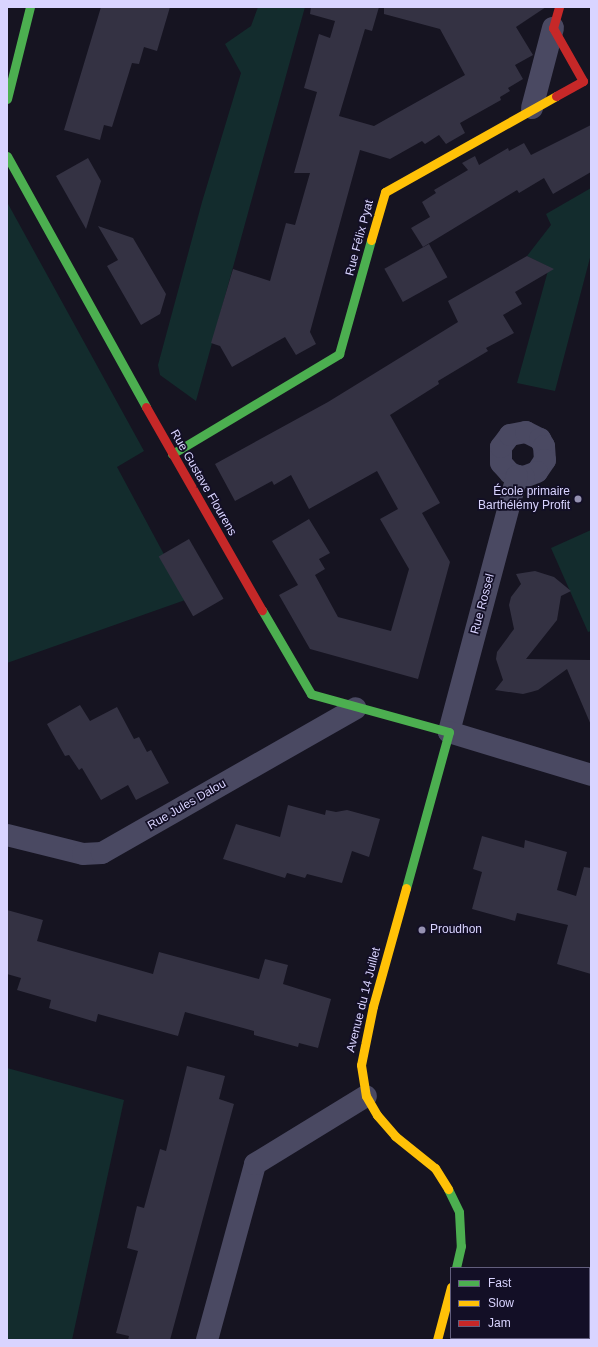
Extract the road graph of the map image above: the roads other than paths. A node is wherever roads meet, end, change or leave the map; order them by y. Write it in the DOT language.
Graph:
graph roads {
  1 [pos="30,7"];
  2 [pos="559,7"];
  3 [pos="554,28"];
  4 [pos="7,99"];
  5 [pos="532,108"];
  6 [pos="7,156"];
  7 [pos="172,454"];
  8 [pos="517,476"];
  9 [pos="356,708"];
  10 [pos="449,732"];
  11 [pos="591,775"];
  12 [pos="7,834"];
  13 [pos="366,1096"];
  14 [pos="456,1267"];
  15 [pos="450,1291"];
  16 [pos="207,1340"];
  17 [pos="437,1340"];
  1 -- 4 [label="street"];
  2 -- 3 [label="street"];
  3 -- 5 [label="street"];
  3 -- 5 [label="street, Rue Félix Pyat"];
  5 -- 7 [label="street, Rue Félix Pyat"];
  6 -- 7 [label="street, Rue Gustave Flourens"];
  7 -- 9 [label="street, Rue Gustave Flourens"];
  8 -- 10 [label="street, Rue Rossel"];
  9 -- 10 [label="street, Rue Gustave Flourens"];
  9 -- 12 [label="street, Rue Jules Dalou"];
  10 -- 11 [label="street"];
  10 -- 13 [label="street, Avenue du 14 Juillet"];
  13 -- 14 [label="street, Avenue du 14 Juillet"];
  13 -- 16 [label="street"];
  15 -- 17 [label="street"];
}
